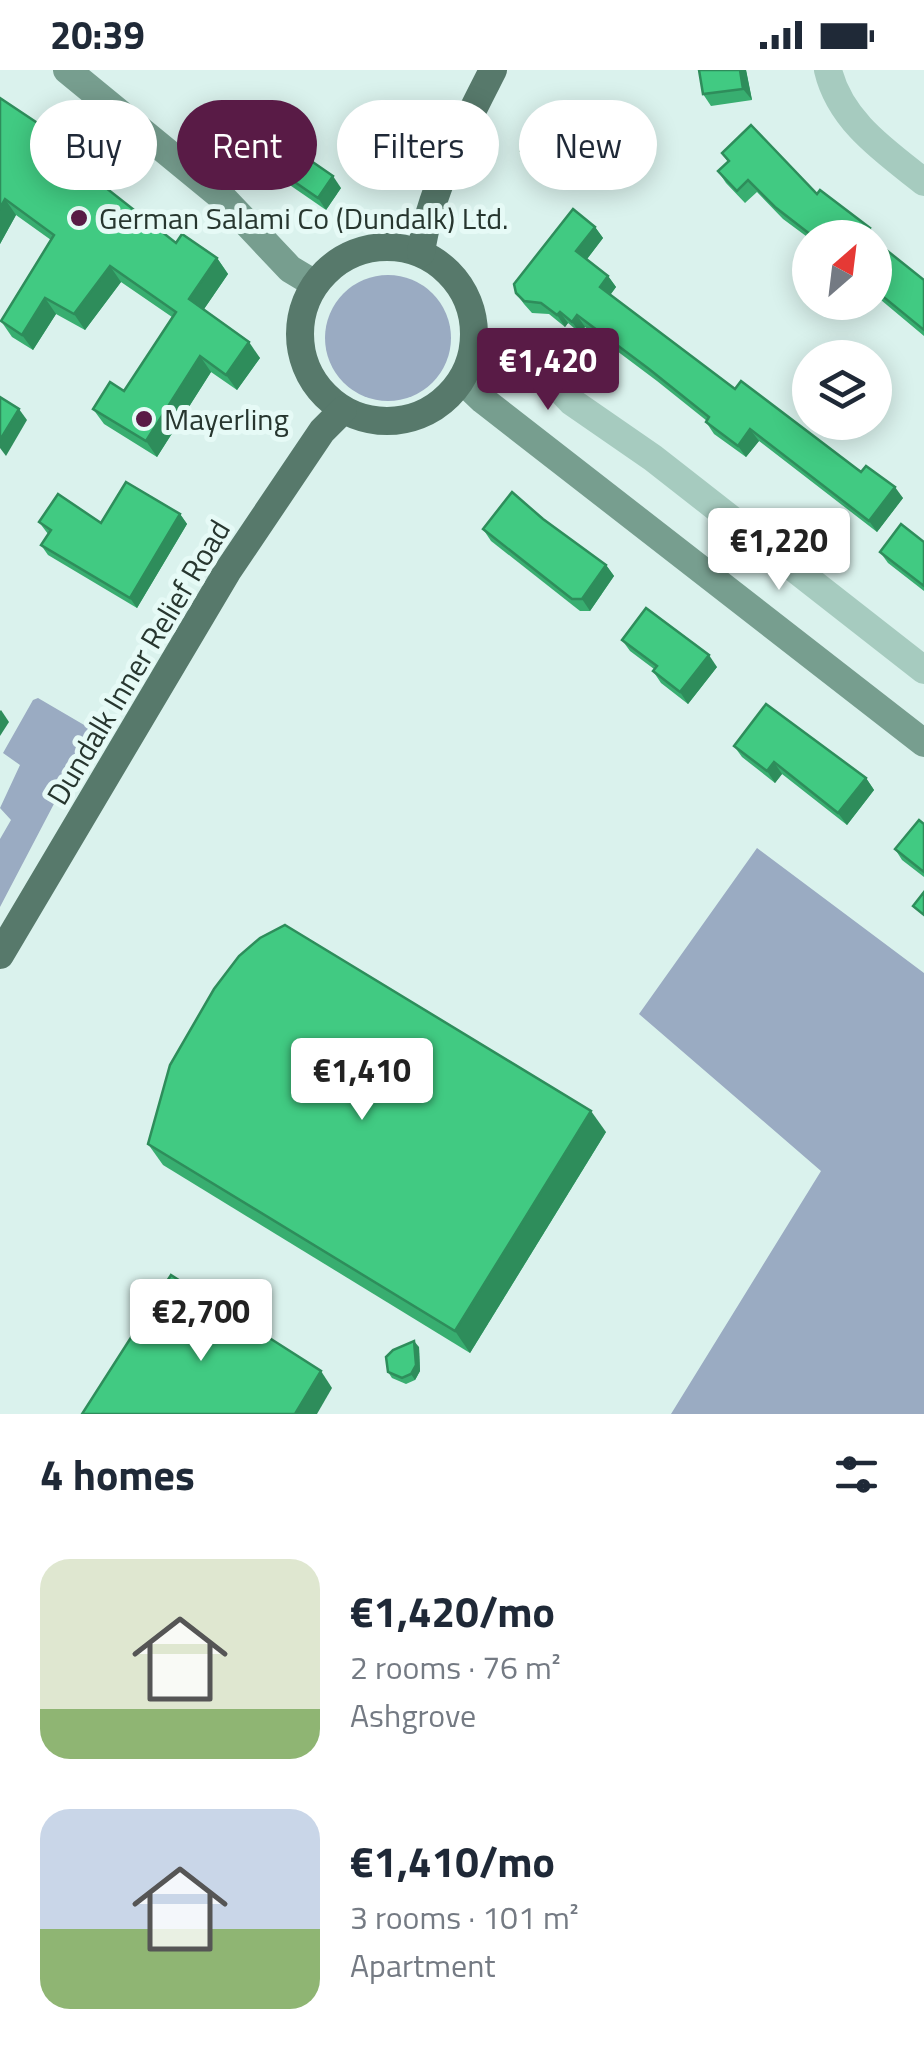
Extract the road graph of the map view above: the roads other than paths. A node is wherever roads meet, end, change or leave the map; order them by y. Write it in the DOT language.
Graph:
graph roads {
  1 [pos="67,70"];
  2 [pos="493,70"];
  3 [pos="828,70"];
  4 [pos="924,182"];
  5 [pos="421,253"];
  6 [pos="315,284"];
  7 [pos="530,358"];
  8 [pos="462,380"];
  9 [pos="343,410"];
  10 [pos="924,670"];
  11 [pos="924,742"];
  12 [pos="0,955"];
  1 -- 6 [label="main road"];
  2 -- 5 [label="main road"];
  3 -- 4 [label="street"];
  5 -- 6 [label="main road"];
  5 -- 8 [label="main road"];
  6 -- 9 [label="main road"];
  7 -- 10 [label="street"];
  8 -- 9 [label="main road"];
  8 -- 11 [label="main road"];
  9 -- 12 [label="main road, Dundalk Inner Relief Road"];
}
